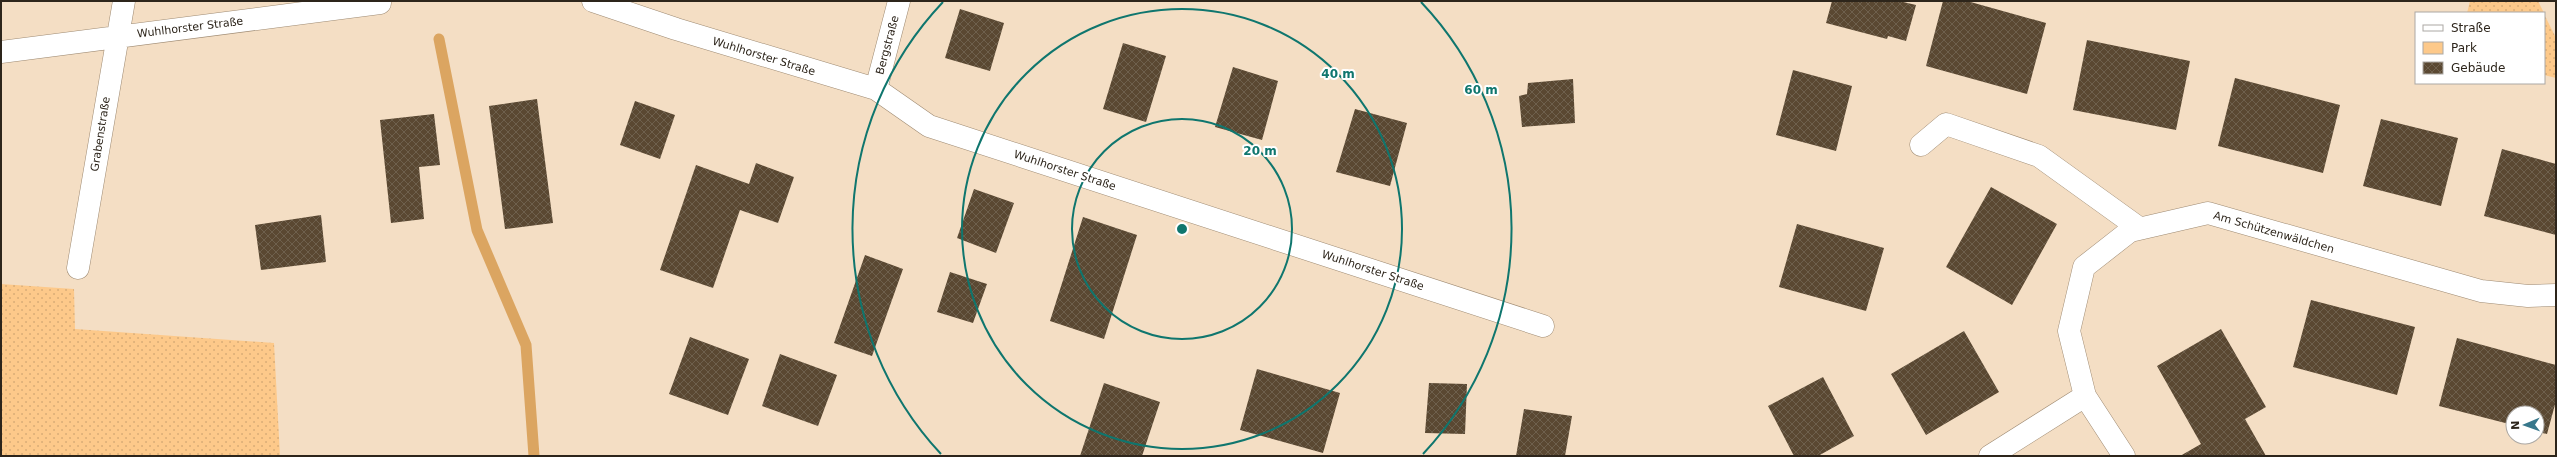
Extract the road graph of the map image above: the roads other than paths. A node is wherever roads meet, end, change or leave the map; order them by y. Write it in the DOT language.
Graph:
graph roads {
  1 [pos="124,1"];
  2 [pos="593,1"];
  3 [pos="899,1"];
  4 [pos="380,3"];
  5 [pos="117,36"];
  6 [pos="1,52"];
  7 [pos="876,89"];
  8 [pos="1921,145"];
  9 [pos="2139,228"];
  10 [pos="78,268"];
  11 [pos="2556,295"];
  12 [pos="1543,326"];
  13 [pos="2085,396"];
  14 [pos="1990,456"];
  15 [pos="2124,456"];
  1 -- 5 [label="street, Grabenstraße"];
  2 -- 7 [label="street, Wuhlhorster Straße"];
  3 -- 7 [label="street, Bergstraße"];
  4 -- 5 [label="street, Wuhlhorster Straße"];
  5 -- 6 [label="street, Wuhlhorster Straße"];
  5 -- 10 [label="street, Grabenstraße"];
  7 -- 12 [label="street, Wuhlhorster Straße"];
  8 -- 9 [label="street"];
  9 -- 11 [label="street, Am Schützenwäldchen"];
  9 -- 13 [label="street, Am Schützenwäldchen"];
  13 -- 14 [label="street"];
  13 -- 15 [label="street, Am Schützenwäldchen"];
}
